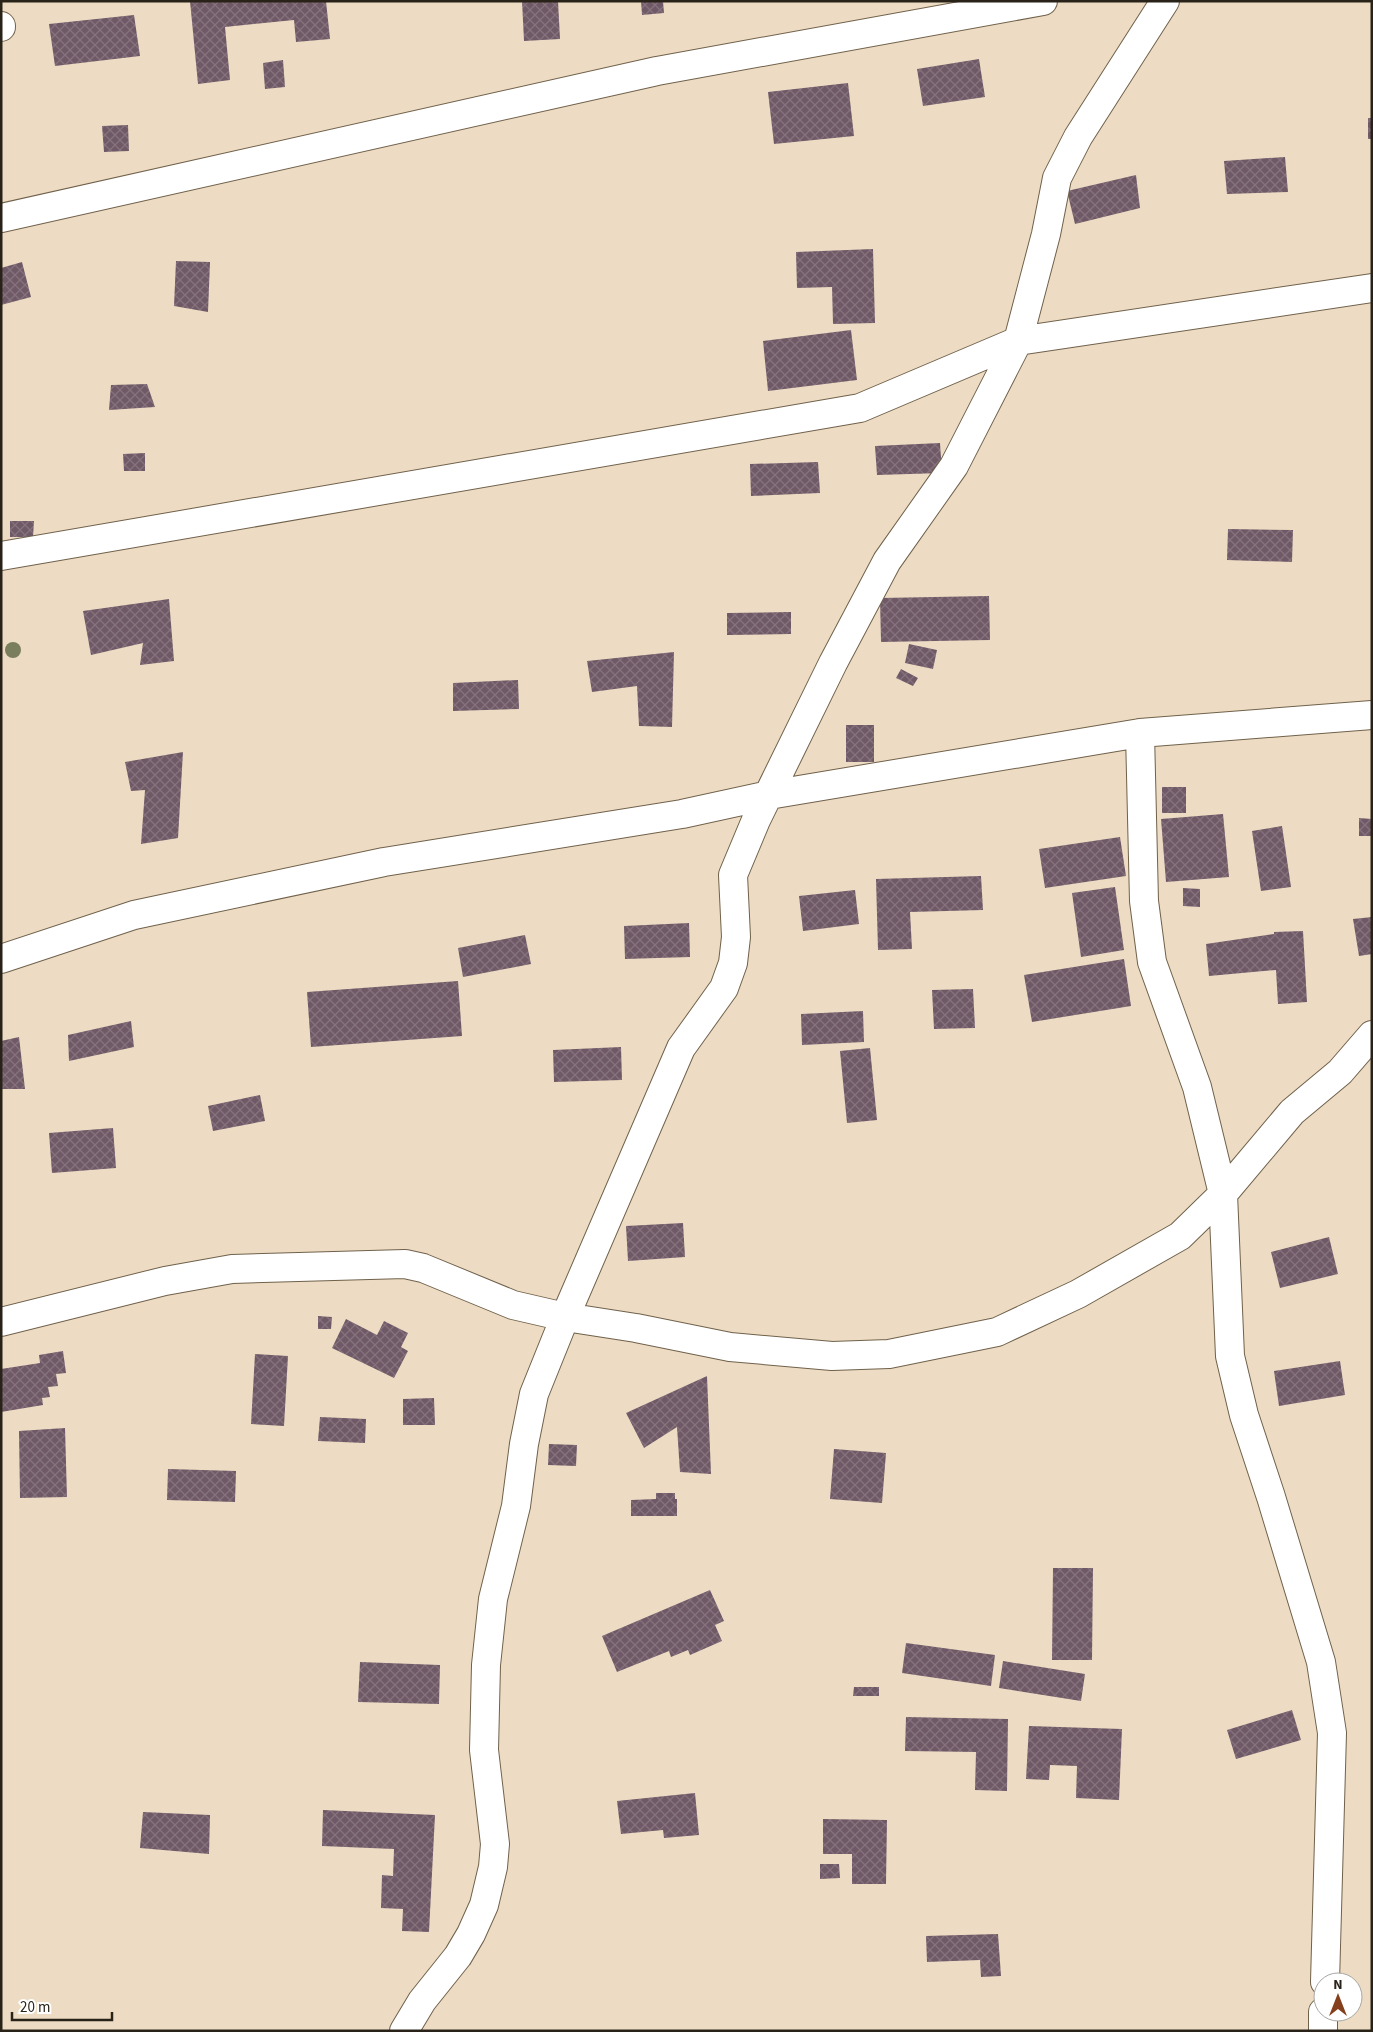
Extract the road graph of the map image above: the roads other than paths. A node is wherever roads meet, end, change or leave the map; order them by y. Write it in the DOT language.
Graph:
graph roads {
  1 [pos="1043,1"];
  2 [pos="1165,1"];
  3 [pos="1,218"];
  4 [pos="1372,288"];
  5 [pos="1018,341"];
  6 [pos="1,556"];
  7 [pos="1372,715"];
  8 [pos="1140,734"];
  9 [pos="769,795"];
  10 [pos="1,958"];
  11 [pos="1372,1035"];
  12 [pos="1223,1194"];
  13 [pos="565,1317"];
  14 [pos="1,1322"];
  15 [pos="1324,1972"];
  16 [pos="404,2031"];
  1 -- 3 [label="street"];
  2 -- 5 [label="street"];
  4 -- 5 [label="street"];
  5 -- 6 [label="street"];
  5 -- 9 [label="street"];
  7 -- 8 [label="street"];
  8 -- 9 [label="street"];
  8 -- 12 [label="street"];
  9 -- 10 [label="street"];
  9 -- 13 [label="street"];
  11 -- 12 [label="street"];
  12 -- 13 [label="street"];
  12 -- 15 [label="street"];
  13 -- 14 [label="street"];
  13 -- 16 [label="street"];
}
